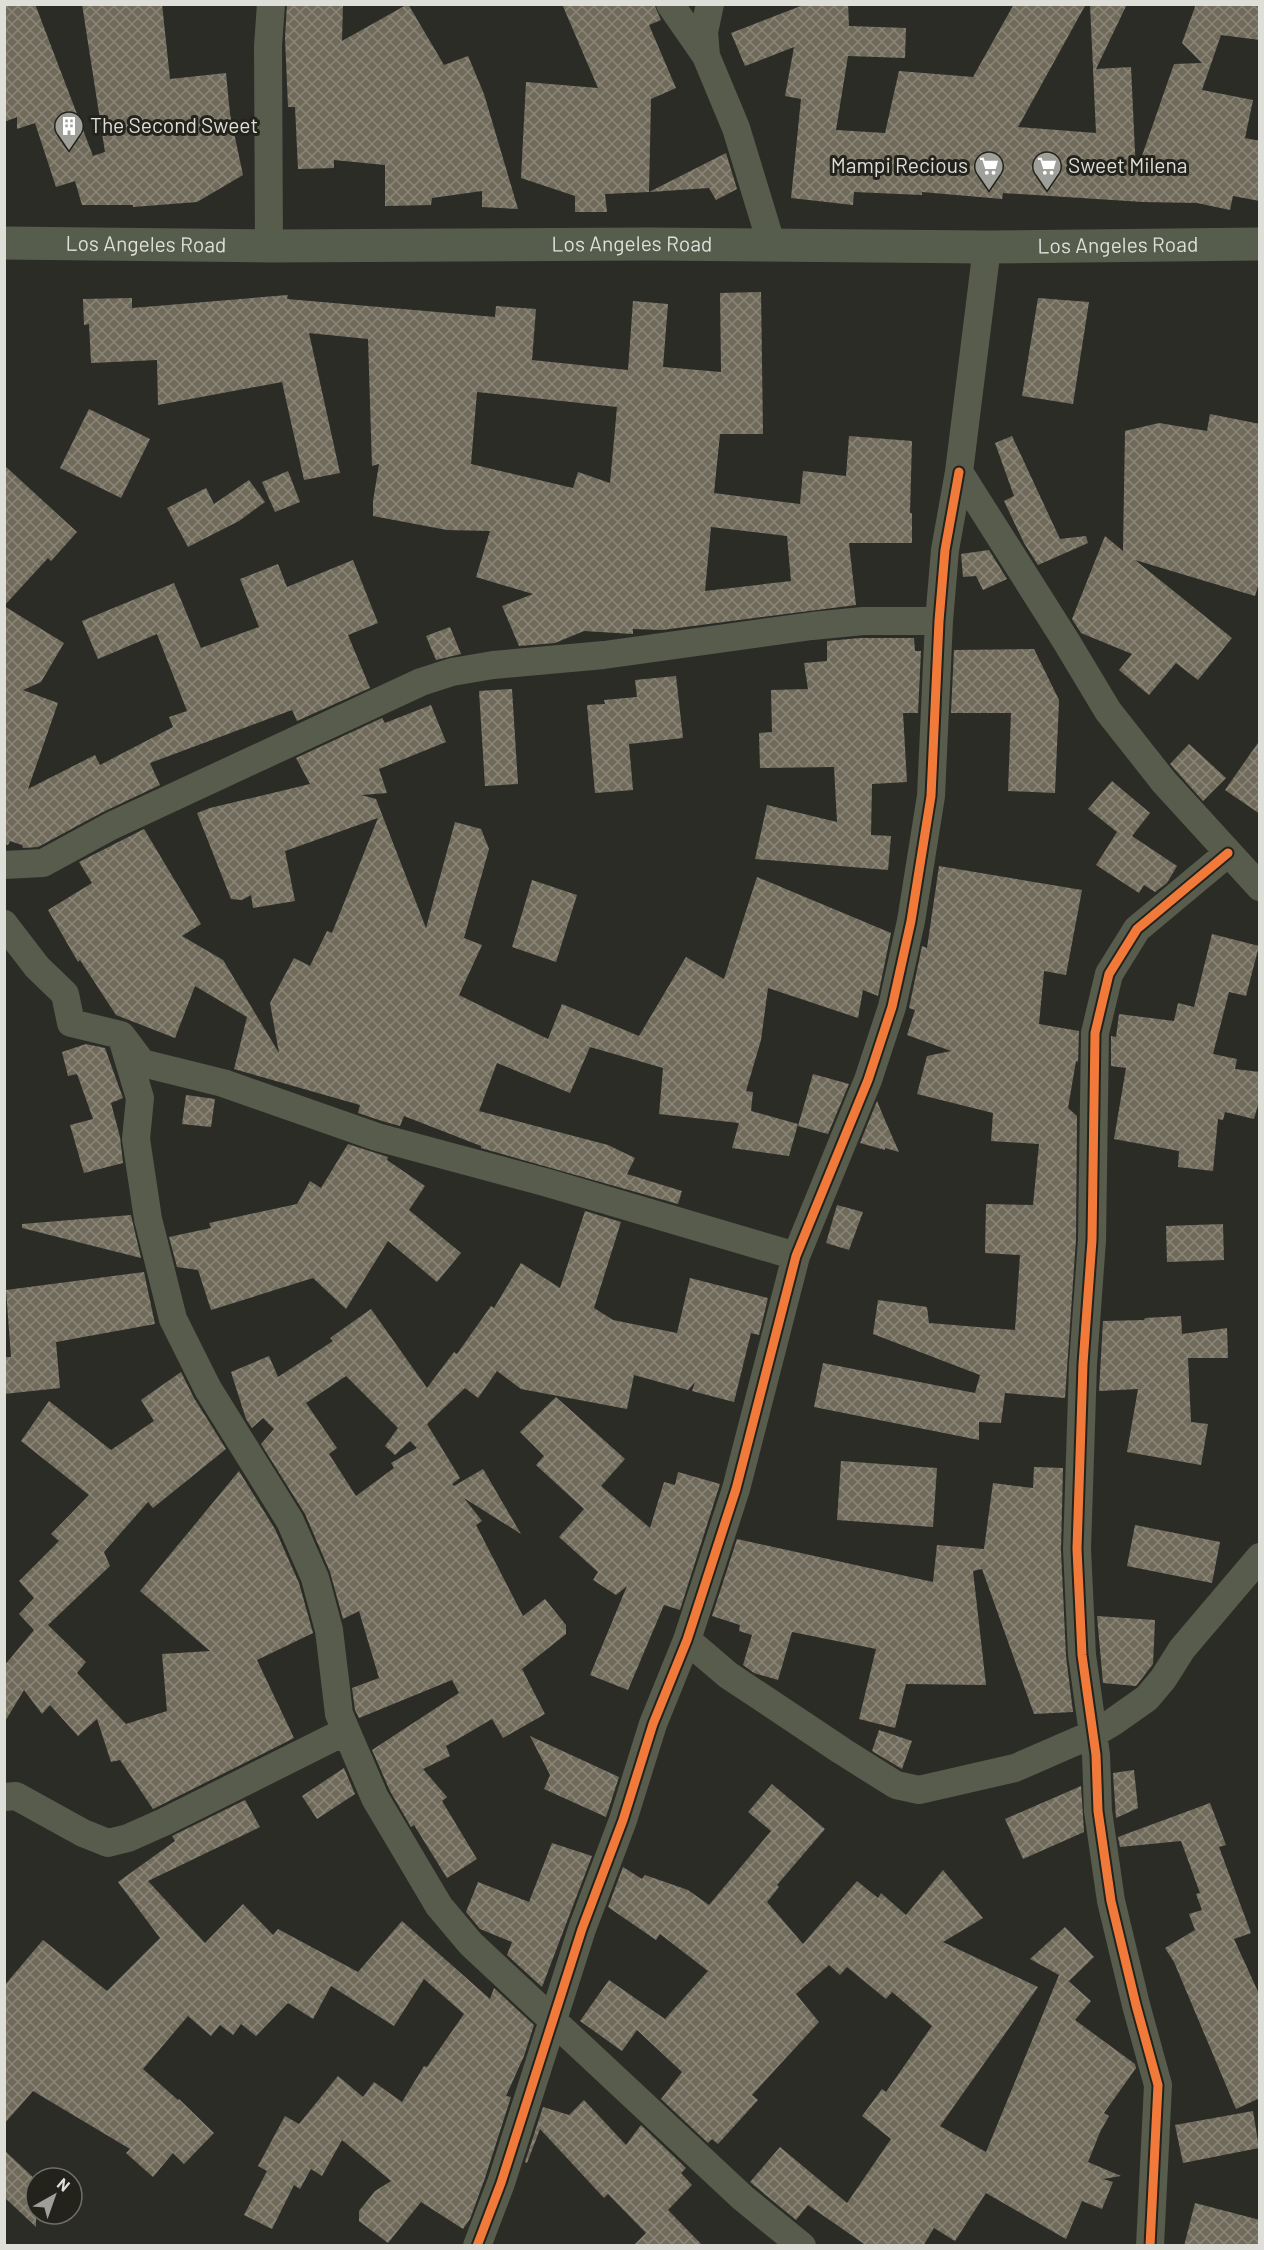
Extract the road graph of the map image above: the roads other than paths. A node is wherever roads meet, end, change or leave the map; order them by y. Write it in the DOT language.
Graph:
graph roads {
  1 [pos="271,4"];
  2 [pos="669,4"];
  3 [pos="710,4"];
  4 [pos="706,56"];
  5 [pos="4,243"];
  6 [pos="1260,244"];
  7 [pos="269,246"];
  8 [pos="772,246"];
  9 [pos="987,247"];
  10 [pos="959,472"];
  11 [pos="939,621"];
  12 [pos="1228,852"];
  13 [pos="4,865"];
  14 [pos="1260,887"];
  15 [pos="4,924"];
  16 [pos="121,1035"];
  17 [pos="796,1256"];
  18 [pos="1260,1557"];
  19 [pos="687,1640"];
  20 [pos="346,1731"];
  21 [pos="1093,1734"];
  22 [pos="4,1797"];
  23 [pos="554,2022"];
  24 [pos="477,2246"];
  25 [pos="802,2246"];
  26 [pos="1150,2246"];
  1 -- 7 [label="street"];
  2 -- 4 [label="street"];
  3 -- 4 [label="street"];
  4 -- 8 [label="street"];
  5 -- 7 [label="main road, Los Angeles Road"];
  6 -- 9 [label="main road, Los Angeles Road"];
  7 -- 8 [label="main road, Los Angeles Road"];
  8 -- 9 [label="main road, Los Angeles Road"];
  9 -- 10 [label="street"];
  10 -- 11 [label="street"];
  10 -- 12 [label="street"];
  11 -- 13 [label="street"];
  11 -- 17 [label="street"];
  12 -- 14 [label="street"];
  12 -- 21 [label="street"];
  15 -- 16 [label="street"];
  16 -- 17 [label="street"];
  16 -- 20 [label="street"];
  17 -- 19 [label="street"];
  18 -- 21 [label="street"];
  19 -- 21 [label="street"];
  19 -- 23 [label="street"];
  20 -- 22 [label="street"];
  20 -- 23 [label="street"];
  21 -- 26 [label="street"];
  23 -- 24 [label="street"];
  23 -- 25 [label="street"];
}
